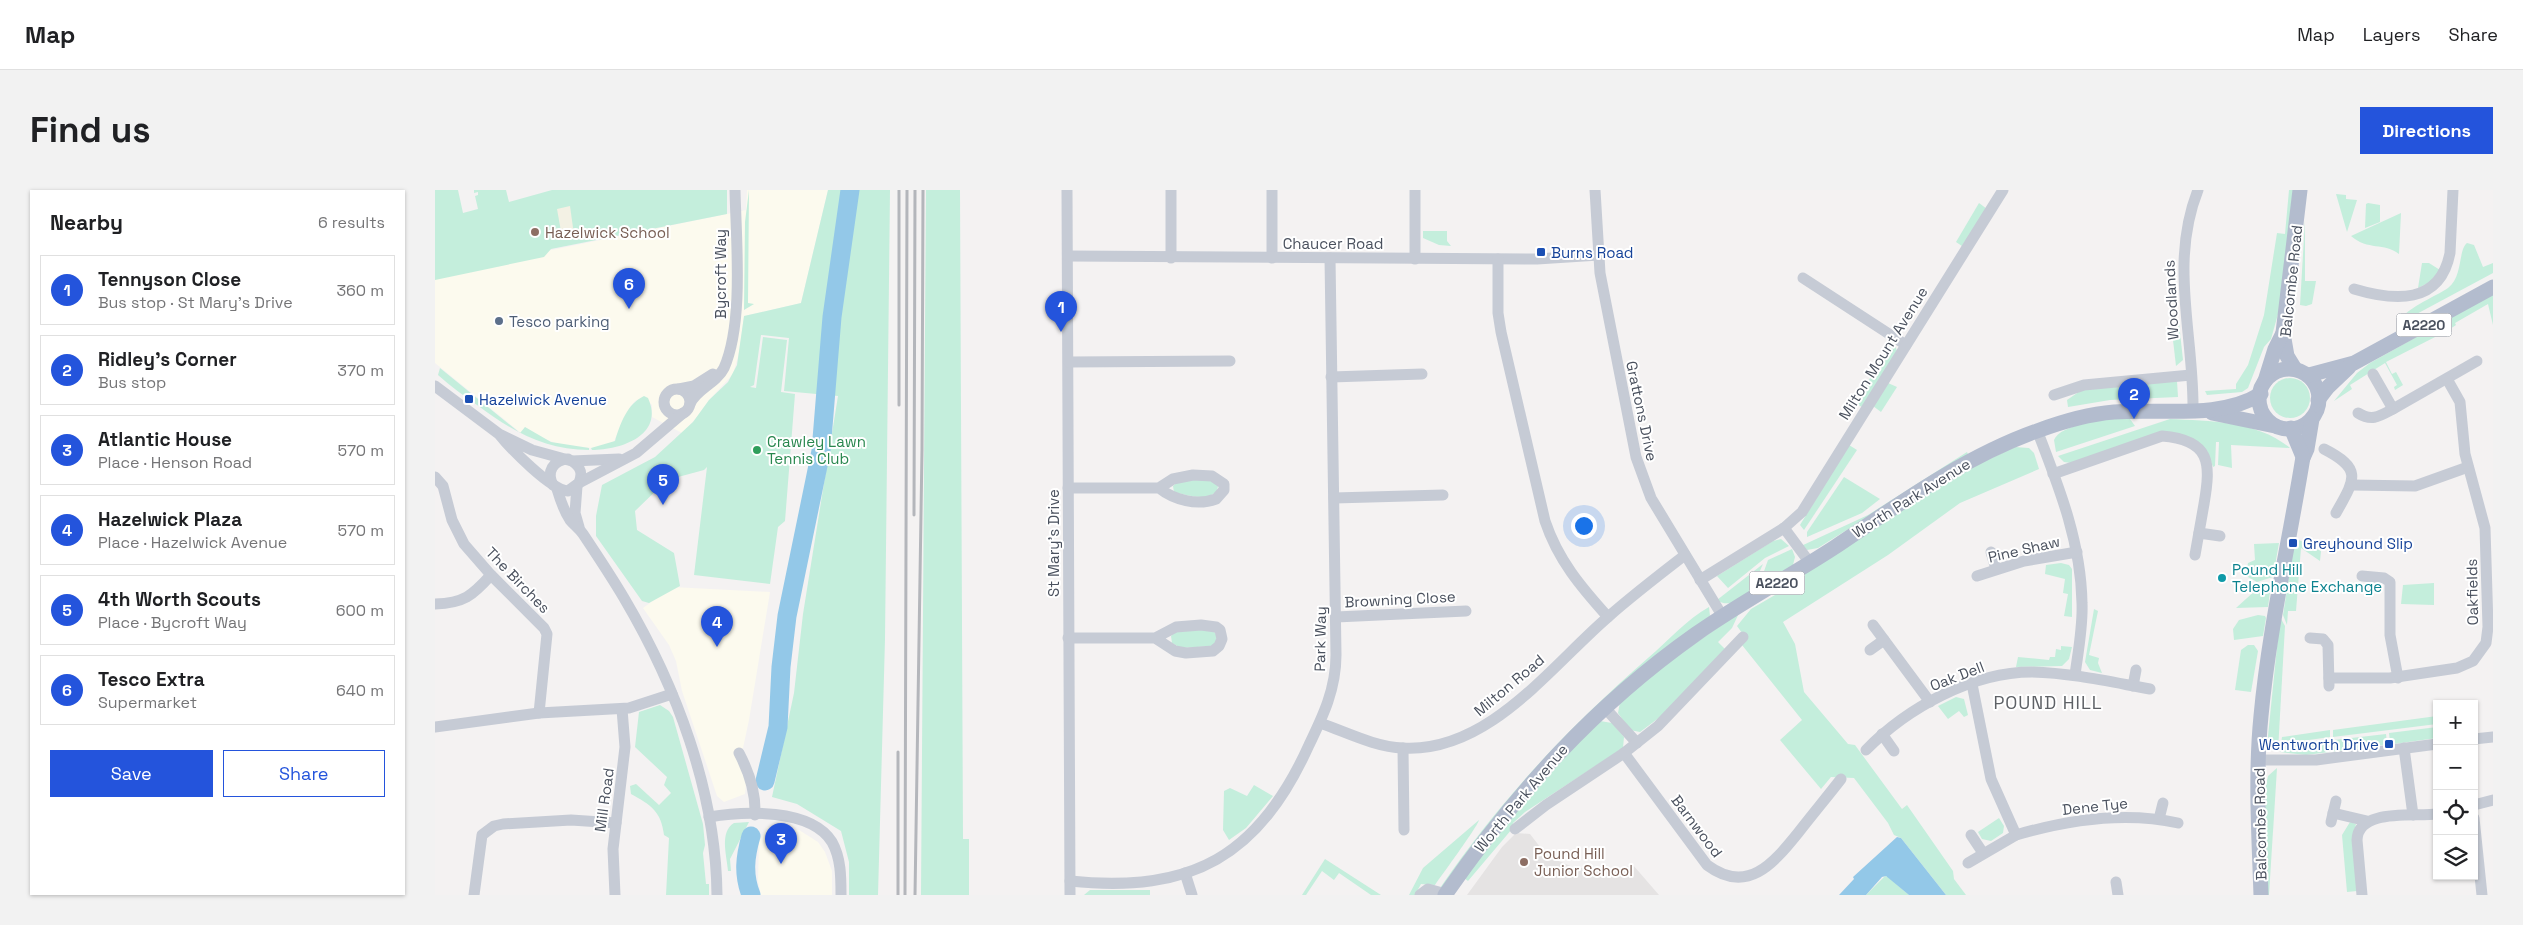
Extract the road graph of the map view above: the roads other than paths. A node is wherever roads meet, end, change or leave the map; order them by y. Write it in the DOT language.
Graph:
graph roads {
  1 [pos="735,190"];
  2 [pos="1067,190"];
  3 [pos="1171,190"];
  4 [pos="1272,190"];
  5 [pos="1415,190"];
  6 [pos="1595,190"];
  7 [pos="2003,190"];
  8 [pos="2198,190"];
  9 [pos="2300,190"];
  10 [pos="2453,190"];
  11 [pos="1599,255"];
  12 [pos="1068,256"];
  13 [pos="1171,258"];
  14 [pos="1273,258"];
  15 [pos="1330,258"];
  16 [pos="1498,258"];
  17 [pos="1415,259"];
  18 [pos="1803,278"];
  19 [pos="2493,288"];
  20 [pos="2353,289"];
  21 [pos="2283,333"];
  22 [pos="1906,344"];
  23 [pos="727,358"];
  24 [pos="1230,360"];
  25 [pos="2477,361"];
  26 [pos="1069,362"];
  27 [pos="2354,363"];
  28 [pos="2302,372"];
  29 [pos="1422,374"];
  30 [pos="2373,374"];
  31 [pos="2191,375"];
  32 [pos="1331,377"];
  33 [pos="2447,379"];
  34 [pos="435,386"];
  35 [pos="679,388"];
  36 [pos="2263,388"];
  37 [pos="2054,395"];
  38 [pos="2318,400"];
  39 [pos="664,404"];
  40 [pos="687,408"];
  41 [pos="2393,409"];
  42 [pos="2193,410"];
  43 [pos="2358,413"];
  44 [pos="2312,419"];
  45 [pos="2284,427"];
  46 [pos="2037,430"];
  47 [pos="499,434"];
  48 [pos="647,445"];
  49 [pos="2324,449"];
  50 [pos="626,458"];
  51 [pos="2303,458"];
  52 [pos="570,460"];
  53 [pos="2468,467"];
  54 [pos="2053,474"];
  55 [pos="435,477"];
  56 [pos="578,485"];
  57 [pos="2352,485"];
  58 [pos="555,487"];
  59 [pos="1068,488"];
  60 [pos="1159,488"];
  61 [pos="1443,495"];
  62 [pos="1334,498"];
  63 [pos="2336,513"];
  64 [pos="1784,528"];
  65 [pos="579,529"];
  66 [pos="2199,533"];
  67 [pos="2220,536"];
  68 [pos="1991,552"];
  69 [pos="2077,552"];
  70 [pos="1685,555"];
  71 [pos="2195,555"];
  72 [pos="1810,563"];
  73 [pos="1996,569"];
  74 [pos="2490,569"];
  75 [pos="491,575"];
  76 [pos="1977,576"];
  77 [pos="2362,576"];
  78 [pos="1700,580"];
  79 [pos="435,604"];
  80 [pos="1466,611"];
  81 [pos="1336,617"];
  82 [pos="1608,617"];
  83 [pos="1723,617"];
  84 [pos="1873,626"];
  85 [pos="1743,637"];
  86 [pos="1068,638"];
  87 [pos="1155,638"];
  88 [pos="2310,638"];
  89 [pos="1884,640"];
  90 [pos="1870,650"];
  91 [pos="2136,670"];
  92 [pos="2075,675"];
  93 [pos="2398,678"];
  94 [pos="1972,684"];
  95 [pos="2133,686"];
  96 [pos="2150,689"];
  97 [pos="672,694"];
  98 [pos="1929,702"];
  99 [pos="1605,708"];
  100 [pos="622,709"];
  101 [pos="539,713"];
  102 [pos="1320,723"];
  103 [pos="435,727"];
  104 [pos="1882,734"];
  105 [pos="2493,737"];
  106 [pos="2478,739"];
  107 [pos="1637,743"];
  108 [pos="2433,744"];
  109 [pos="1403,748"];
  110 [pos="2404,748"];
  111 [pos="1866,750"];
  112 [pos="1894,751"];
  113 [pos="739,753"];
  114 [pos="1624,753"];
  115 [pos="2258,760"];
  116 [pos="1841,779"];
  117 [pos="2493,800"];
  118 [pos="2336,801"];
  119 [pos="2163,802"];
  120 [pos="2478,803"];
  121 [pos="2433,814"];
  122 [pos="755,815"];
  123 [pos="2413,815"];
  124 [pos="709,817"];
  125 [pos="2159,819"];
  126 [pos="2367,821"];
  127 [pos="616,823"];
  128 [pos="2178,823"];
  129 [pos="1515,829"];
  130 [pos="1404,830"];
  131 [pos="1971,835"];
  132 [pos="2015,835"];
  133 [pos="2476,835"];
  134 [pos="1983,853"];
  135 [pos="1968,863"];
  136 [pos="1185,872"];
  137 [pos="1070,881"];
  138 [pos="2116,882"];
  139 [pos="474,895"];
  140 [pos="615,895"];
  141 [pos="717,895"];
  142 [pos="841,895"];
  143 [pos="1070,895"];
  144 [pos="1192,895"];
  145 [pos="1420,895"];
  146 [pos="1446,895"];
  147 [pos="2118,895"];
  148 [pos="2261,895"];
  149 [pos="2362,895"];
  150 [pos="2482,895"];
  1 -- 23 [label="street, Bycroft Way"];
  2 -- 12 [label="street, St Mary's Drive"];
  3 -- 13 [label="street"];
  4 -- 14 [label="street"];
  5 -- 17 [label="street"];
  6 -- 11 [label="street, Grattons Drive"];
  7 -- 22 [label="street, Milton Mount Avenue"];
  8 -- 31 [label="street, Woodlands"];
  9 -- 21 [label="main road, Balcombe Road"];
  10 -- 20 [label="street"];
  11 -- 16 [label="street, Chaucer Road"];
  11 -- 70 [label="street, Grattons Drive"];
  12 -- 13 [label="street, Chaucer Road"];
  12 -- 26 [label="street, St Mary's Drive"];
  13 -- 14 [label="street, Chaucer Road"];
  14 -- 15 [label="street, Chaucer Road"];
  15 -- 17 [label="street, Chaucer Road"];
  15 -- 32 [label="street, Park Way"];
  16 -- 17 [label="street, Chaucer Road"];
  16 -- 82 [label="street"];
  18 -- 22 [label="street"];
  19 -- 27 [label="main road, A2220"];
  21 -- 28 [label="main road, Balcombe Road"];
  21 -- 36 [label="main road"];
  22 -- 64 [label="street, Milton Mount Avenue"];
  23 -- 35 [label="street, Bycroft Way"];
  23 -- 40 [label="street, Bycroft Way"];
  24 -- 26 [label="street"];
  25 -- 33 [label="street"];
  26 -- 59 [label="street, St Mary's Drive"];
  27 -- 28 [label="main road, A2220"];
  27 -- 38 [label="main road"];
  28 -- 36 [label="main road"];
  28 -- 38 [label="main road"];
  29 -- 32 [label="street"];
  30 -- 41 [label="street"];
  31 -- 37 [label="street"];
  31 -- 42 [label="street, Woodlands"];
  32 -- 62 [label="street, Park Way"];
  33 -- 41 [label="street"];
  33 -- 53 [label="street, Oakfields"];
  34 -- 47 [label="street"];
  35 -- 39 [label="street, Bycroft Way"];
  35 -- 40 [label="street"];
  36 -- 42 [label="main road, Worth Park Avenue / A2220"];
  36 -- 45 [label="main road"];
  38 -- 44 [label="main road"];
  39 -- 40 [label="street"];
  39 -- 48 [label="street, Bycroft Way"];
  40 -- 48 [label="street, Bycroft Way"];
  41 -- 43 [label="street"];
  42 -- 45 [label="main road"];
  42 -- 46 [label="main road, Worth Park Avenue / A2220"];
  44 -- 45 [label="main road"];
  44 -- 51 [label="main road, Balcombe Road"];
  45 -- 51 [label="main road"];
  46 -- 54 [label="street"];
  46 -- 72 [label="main road, Worth Park Avenue / A2220"];
  47 -- 52 [label="street"];
  47 -- 58 [label="street"];
  48 -- 50 [label="street, Bycroft Way"];
  49 -- 57 [label="street"];
  50 -- 52 [label="street, Bycroft Way"];
  50 -- 56 [label="street, Bycroft Way"];
  51 -- 115 [label="main road, Balcombe Road"];
  52 -- 56 [label="street"];
  52 -- 58 [label="street"];
  53 -- 57 [label="street"];
  53 -- 74 [label="street, Oakfields"];
  54 -- 66 [label="street"];
  54 -- 69 [label="street"];
  55 -- 75 [label="street, The Birches"];
  56 -- 58 [label="street"];
  56 -- 65 [label="street"];
  57 -- 63 [label="street"];
  58 -- 65 [label="street"];
  59 -- 60 [label="street"];
  59 -- 86 [label="street, St Mary's Drive"];
  60 -- 60 [label="street"];
  61 -- 62 [label="street"];
  62 -- 81 [label="street, Park Way"];
  64 -- 72 [label="street"];
  64 -- 78 [label="street, Milton Mount Avenue"];
  65 -- 97 [label="street"];
  66 -- 67 [label="street"];
  66 -- 71 [label="street"];
  68 -- 73 [label="street"];
  69 -- 73 [label="street, Pine Shaw"];
  69 -- 92 [label="street"];
  70 -- 78 [label="street, Grattons Drive"];
  70 -- 82 [label="street, Milton Road"];
  72 -- 83 [label="main road, Worth Park Avenue / A2220"];
  73 -- 76 [label="street, Pine Shaw"];
  74 -- 93 [label="street, Oakfields"];
  75 -- 79 [label="street"];
  75 -- 101 [label="street, The Birches"];
  77 -- 93 [label="street"];
  78 -- 83 [label="street, Grattons Drive"];
  80 -- 81 [label="street, Browning Close"];
  81 -- 102 [label="street, Park Way"];
  82 -- 109 [label="street, Milton Road"];
  83 -- 99 [label="main road, Worth Park Avenue / A2220"];
  84 -- 89 [label="street"];
  85 -- 107 [label="street, Worth Park Avenue"];
  86 -- 87 [label="street"];
  86 -- 137 [label="street, St Mary's Drive"];
  87 -- 87 [label="street"];
  88 -- 93 [label="street, Oakfields"];
  89 -- 90 [label="street"];
  89 -- 98 [label="street"];
  91 -- 95 [label="street"];
  92 -- 94 [label="street, Oak Dell"];
  92 -- 95 [label="street, Oak Dell"];
  94 -- 98 [label="street, Oak Dell"];
  94 -- 132 [label="street"];
  95 -- 96 [label="street, Oak Dell"];
  97 -- 100 [label="street"];
  97 -- 124 [label="street"];
  98 -- 104 [label="street, Oak Dell"];
  99 -- 107 [label="street"];
  99 -- 146 [label="main road, Worth Park Avenue / A2220"];
  100 -- 101 [label="street"];
  100 -- 127 [label="street, Mill Road"];
  101 -- 103 [label="street"];
  102 -- 109 [label="street, Milton Road"];
  102 -- 136 [label="street, Park Way"];
  104 -- 111 [label="street, Oak Dell"];
  104 -- 112 [label="street"];
  105 -- 106 [label="street"];
  107 -- 114 [label="street, Worth Park Avenue"];
  108 -- 110 [label="street"];
  109 -- 130 [label="street"];
  110 -- 115 [label="street"];
  110 -- 123 [label="street"];
  113 -- 122 [label="street"];
  114 -- 116 [label="street, Barnwood"];
  114 -- 129 [label="street, Worth Park Avenue"];
  115 -- 148 [label="main road, Balcombe Road"];
  117 -- 120 [label="street"];
  118 -- 126 [label="street"];
  119 -- 125 [label="street"];
  121 -- 123 [label="street"];
  122 -- 124 [label="street"];
  122 -- 142 [label="street"];
  123 -- 126 [label="street"];
  124 -- 141 [label="street"];
  125 -- 128 [label="street, Dene Tye"];
  125 -- 132 [label="street, Dene Tye"];
  126 -- 149 [label="street"];
  127 -- 139 [label="street"];
  127 -- 140 [label="street, Mill Road"];
  131 -- 134 [label="street"];
  132 -- 134 [label="street, Dene Tye"];
  133 -- 150 [label="street"];
  134 -- 135 [label="street, Dene Tye"];
  136 -- 137 [label="street, Park Way"];
  136 -- 144 [label="street"];
  137 -- 143 [label="street, St Mary's Drive"];
  138 -- 147 [label="street"];
  145 -- 146 [label="street, Worth Park Avenue"];
}
